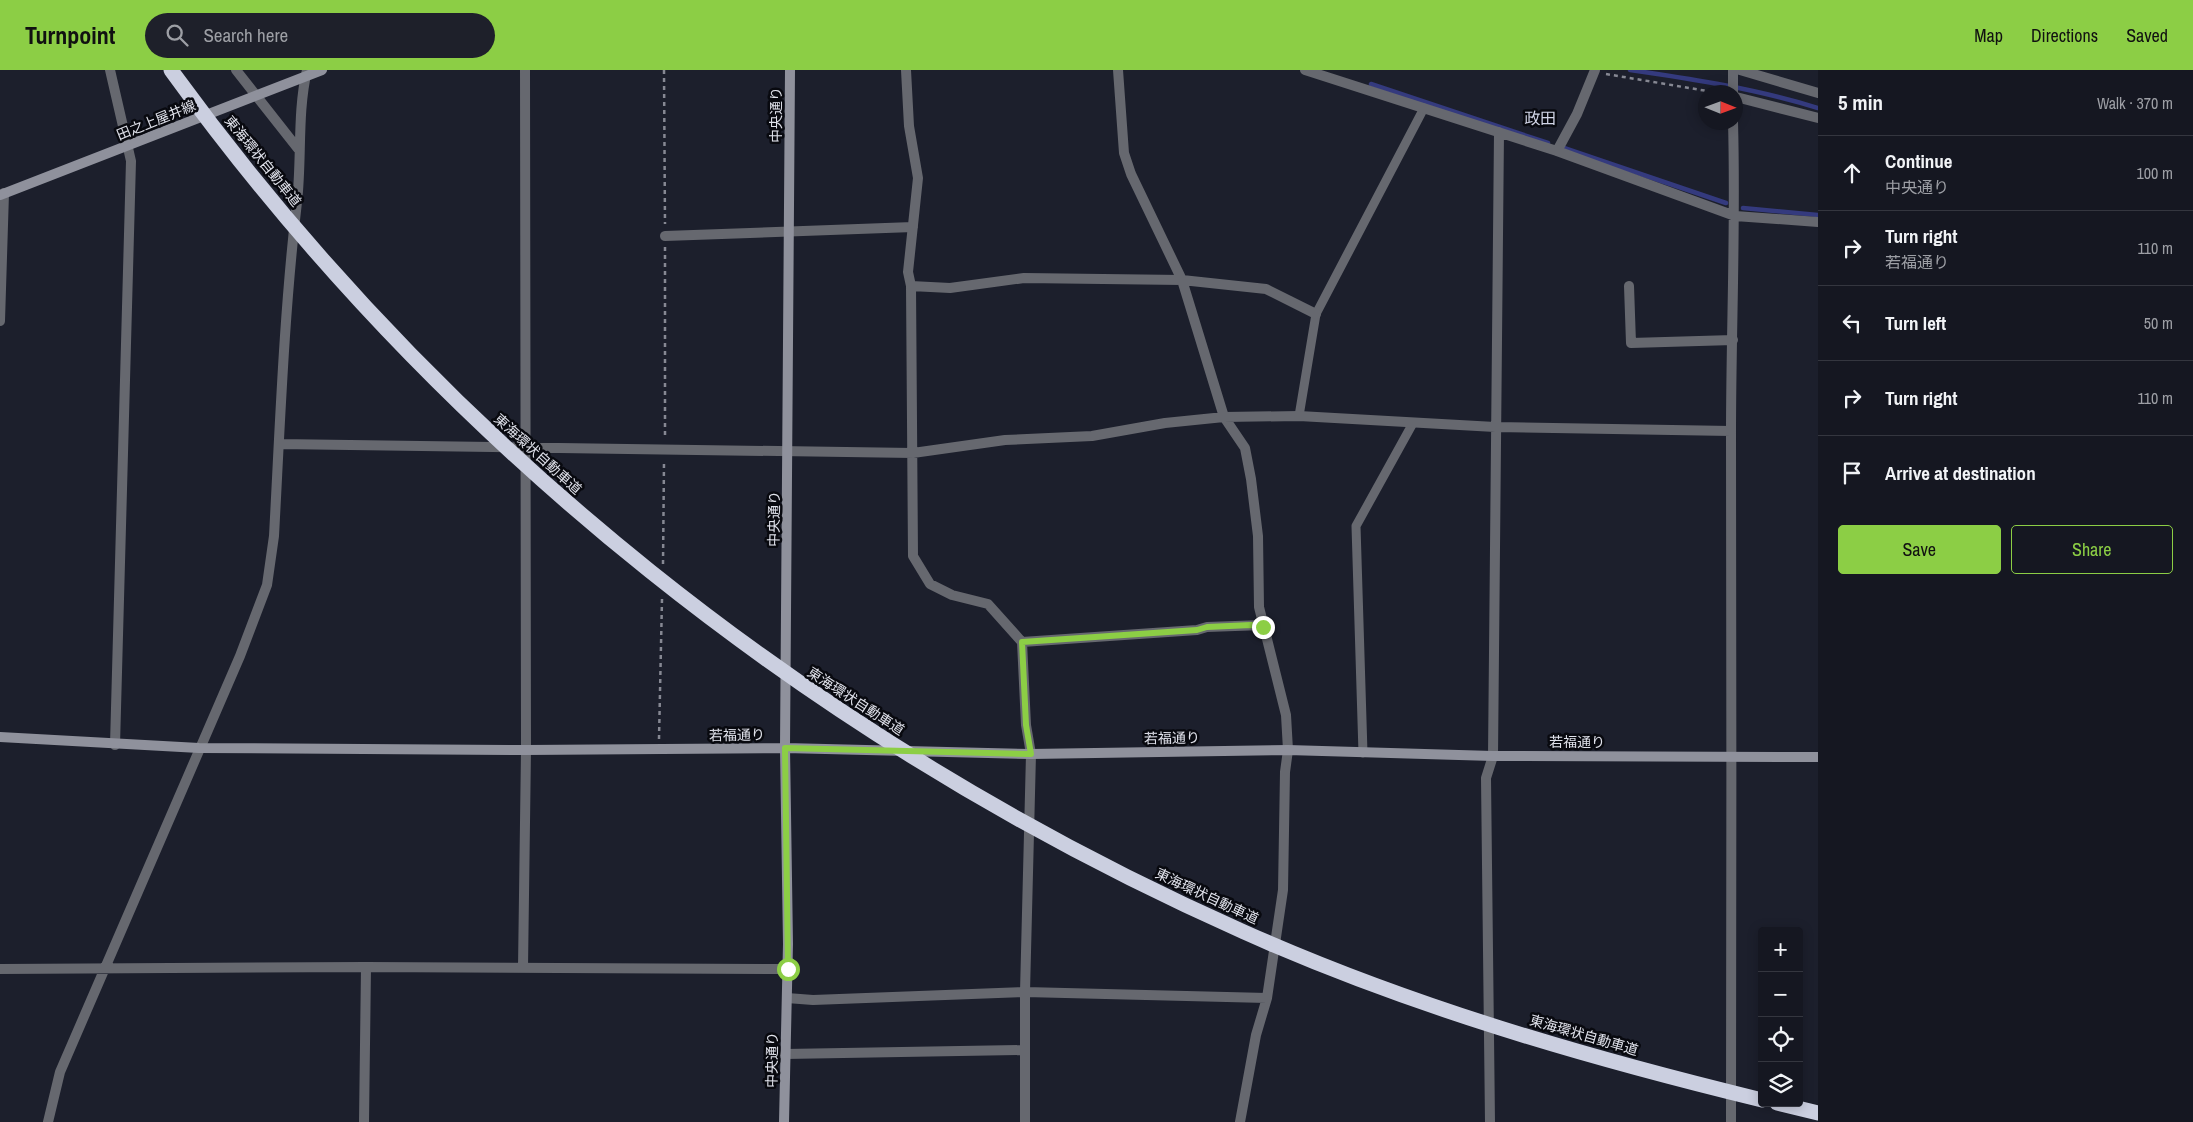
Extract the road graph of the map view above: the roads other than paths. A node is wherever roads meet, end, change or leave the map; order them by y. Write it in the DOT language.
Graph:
graph roads {
  1 [pos="110,70"];
  2 [pos="171,70"];
  3 [pos="236,70"];
  4 [pos="322,70"];
  5 [pos="525,70"];
  6 [pos="790,70"];
  7 [pos="906,70"];
  8 [pos="1118,70"];
  9 [pos="1306,70"];
  10 [pos="1733,70"];
  11 [pos="1740,70"];
  12 [pos="1595,71"];
  13 [pos="306,73"];
  14 [pos="1733,85"];
  15 [pos="1818,93"];
  16 [pos="254,96"];
  17 [pos="1743,99"];
  18 [pos="1424,108"];
  19 [pos="1818,118"];
  20 [pos="1733,130"];
  21 [pos="1499,132"];
  22 [pos="126,147"];
  23 [pos="299,150"];
  24 [pos="1557,151"];
  25 [pos="2,194"];
  26 [pos="1735,216"];
  27 [pos="1818,222"];
  28 [pos="913,227"];
  29 [pos="789,230"];
  30 [pos="664,236"];
  31 [pos="1182,280"];
  32 [pos="911,286"];
  33 [pos="1629,286"];
  34 [pos="1316,314"];
  35 [pos="0,321"];
  36 [pos="1733,340"];
  37 [pos="1299,416"];
  38 [pos="1224,417"];
  39 [pos="1413,423"];
  40 [pos="1495,427"];
  41 [pos="1731,431"];
  42 [pos="278,444"];
  43 [pos="526,446"];
  44 [pos="789,452"];
  45 [pos="914,453"];
  46 [pos="1263,625"];
  47 [pos="1022,642"];
  48 [pos="0,737"];
  49 [pos="115,744"];
  50 [pos="199,748"];
  51 [pos="785,748"];
  52 [pos="526,750"];
  53 [pos="1288,750"];
  54 [pos="1363,753"];
  55 [pos="1031,754"];
  56 [pos="1493,756"];
  57 [pos="1733,756"];
  58 [pos="1818,757"];
  59 [pos="366,967"];
  60 [pos="523,968"];
  61 [pos="0,969"];
  62 [pos="103,969"];
  63 [pos="788,969"];
  64 [pos="1025,992"];
  65 [pos="787,998"];
  66 [pos="1267,998"];
  67 [pos="1025,1050"];
  68 [pos="785,1054"];
  69 [pos="1758,1099"];
  70 [pos="1793,1107"];
  71 [pos="1818,1113"];
  72 [pos="48,1122"];
  73 [pos="364,1122"];
  74 [pos="784,1122"];
  75 [pos="1024,1122"];
  76 [pos="1240,1122"];
  77 [pos="1490,1122"];
  78 [pos="1731,1122"];
  1 -- 22 [label="street"];
  2 -- 69 [label="highway, 東海環状自動車道, bridge"];
  3 -- 16 [label="street"];
  4 -- 13 [label="street, 田之上屋井線"];
  5 -- 43 [label="street"];
  6 -- 29 [label="street, 中央通り"];
  7 -- 28 [label="street"];
  8 -- 31 [label="street"];
  9 -- 18 [label="street"];
  10 -- 14 [label="street"];
  11 -- 15 [label="street"];
  12 -- 24 [label="street"];
  13 -- 16 [label="street, 田之上屋井線"];
  13 -- 23 [label="street"];
  16 -- 22 [label="street, 田之上屋井線"];
  16 -- 23 [label="street"];
  17 -- 19 [label="street"];
  18 -- 21 [label="street"];
  18 -- 34 [label="lane"];
  20 -- 26 [label="street"];
  21 -- 24 [label="street"];
  21 -- 40 [label="street"];
  22 -- 25 [label="street, 田之上屋井線"];
  22 -- 49 [label="street"];
  23 -- 42 [label="street"];
  24 -- 26 [label="street"];
  25 -- 35 [label="street"];
  26 -- 27 [label="street"];
  26 -- 36 [label="street"];
  28 -- 29 [label="street"];
  28 -- 32 [label="street"];
  29 -- 30 [label="street"];
  29 -- 44 [label="street, 中央通り"];
  31 -- 32 [label="street"];
  31 -- 34 [label="street"];
  31 -- 38 [label="street"];
  32 -- 45 [label="street"];
  33 -- 36 [label="street"];
  34 -- 37 [label="lane"];
  36 -- 41 [label="street"];
  37 -- 38 [label="street"];
  37 -- 39 [label="street"];
  38 -- 45 [label="street"];
  38 -- 46 [label="street"];
  39 -- 40 [label="street"];
  39 -- 54 [label="lane"];
  40 -- 41 [label="street"];
  40 -- 56 [label="street"];
  41 -- 57 [label="street"];
  42 -- 43 [label="street"];
  42 -- 50 [label="street"];
  43 -- 44 [label="street"];
  43 -- 52 [label="street"];
  44 -- 45 [label="street"];
  44 -- 51 [label="street, 中央通り"];
  45 -- 47 [label="street"];
  46 -- 47 [label="street"];
  46 -- 53 [label="street"];
  47 -- 55 [label="street"];
  48 -- 49 [label="street, 若福通り"];
  49 -- 50 [label="street, 若福通り"];
  50 -- 52 [label="street, 若福通り"];
  50 -- 62 [label="street"];
  51 -- 52 [label="street, 若福通り"];
  51 -- 55 [label="street, 若福通り"];
  51 -- 63 [label="street, 中央通り"];
  52 -- 60 [label="street"];
  53 -- 54 [label="street, 若福通り"];
  53 -- 55 [label="street, 若福通り"];
  53 -- 66 [label="street"];
  54 -- 56 [label="street, 若福通り"];
  55 -- 64 [label="street"];
  56 -- 57 [label="street, 若福通り"];
  56 -- 77 [label="street"];
  57 -- 58 [label="street, 若福通り"];
  57 -- 78 [label="street"];
  59 -- 60 [label="street"];
  59 -- 62 [label="street"];
  59 -- 73 [label="street"];
  60 -- 63 [label="street"];
  61 -- 62 [label="street"];
  62 -- 72 [label="street"];
  63 -- 65 [label="street, 中央通り"];
  64 -- 65 [label="street"];
  64 -- 66 [label="street"];
  64 -- 67 [label="street"];
  65 -- 68 [label="street, 中央通り"];
  66 -- 76 [label="street"];
  67 -- 68 [label="street"];
  67 -- 75 [label="street"];
  68 -- 74 [label="street, 中央通り"];
  70 -- 71 [label="highway"];
}
